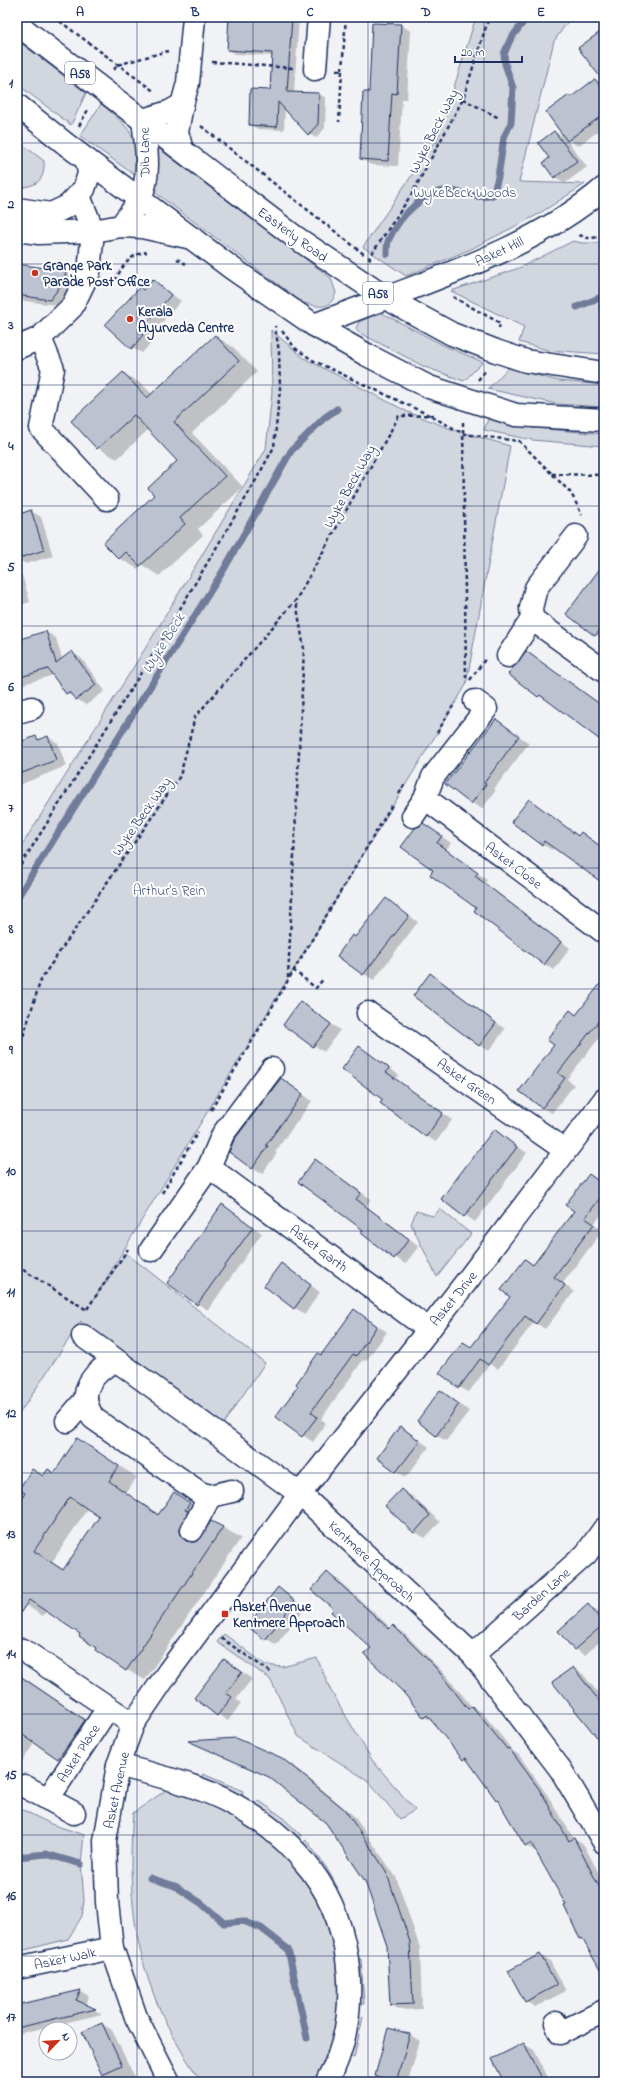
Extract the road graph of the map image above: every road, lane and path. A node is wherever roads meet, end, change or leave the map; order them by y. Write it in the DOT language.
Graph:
graph roads {
  1 [pos="54,17"];
  2 [pos="194,17"];
  3 [pos="319,17"];
  4 [pos="346,17"];
  5 [pos="489,17"];
  6 [pos="17,24"];
  7 [pos="170,50"];
  8 [pos="191,61"];
  9 [pos="117,65"];
  10 [pos="315,69"];
  11 [pos="342,70"];
  12 [pos="101,89"];
  13 [pos="156,93"];
  14 [pos="463,99"];
  15 [pos="17,105"];
  16 [pos="182,105"];
  17 [pos="499,118"];
  18 [pos="143,120"];
  19 [pos="339,122"];
  20 [pos="200,125"];
  21 [pos="67,145"];
  22 [pos="182,150"];
  23 [pos="87,160"];
  24 [pos="604,188"];
  25 [pos="79,196"];
  26 [pos="140,199"];
  27 [pos="17,209"];
  28 [pos="122,226"];
  29 [pos="17,230"];
  30 [pos="93,231"];
  31 [pos="192,238"];
  32 [pos="151,253"];
  33 [pos="170,257"];
  34 [pos="369,258"];
  35 [pos="374,261"];
  36 [pos="189,266"];
  37 [pos="89,272"];
  38 [pos="346,272"];
  39 [pos="426,283"];
  40 [pos="386,298"];
  41 [pos="349,312"];
  42 [pos="314,325"];
  43 [pos="40,338"];
  44 [pos="17,348"];
  45 [pos="496,350"];
  46 [pos="604,373"];
  47 [pos="465,406"];
  48 [pos="442,414"];
  49 [pos="429,415"];
  50 [pos="604,420"];
  51 [pos="464,434"];
  52 [pos="552,474"];
  53 [pos="604,475"];
  54 [pos="106,499"];
  55 [pos="580,528"];
  56 [pos="296,600"];
  57 [pos="532,619"];
  58 [pos="508,656"];
  59 [pos="604,671"];
  60 [pos="475,701"];
  61 [pos="454,705"];
  62 [pos="433,739"];
  63 [pos="408,778"];
  64 [pos="425,798"];
  65 [pos="412,816"];
  66 [pos="17,871"];
  67 [pos="604,932"];
  68 [pos="293,970"];
  69 [pos="324,978"];
  70 [pos="288,980"];
  71 [pos="368,1013"];
  72 [pos="17,1056"];
  73 [pos="272,1069"];
  74 [pos="604,1100"];
  75 [pos="210,1111"];
  76 [pos="199,1130"];
  77 [pos="566,1150"];
  78 [pos="209,1167"];
  79 [pos="161,1194"];
  80 [pos="130,1246"];
  81 [pos="151,1250"];
  82 [pos="17,1266"];
  83 [pos="87,1309"];
  84 [pos="428,1329"];
  85 [pos="83,1336"];
  86 [pos="118,1362"];
  87 [pos="86,1399"];
  88 [pos="68,1421"];
  89 [pos="232,1491"];
  90 [pos="300,1494"];
  91 [pos="210,1496"];
  92 [pos="604,1529"];
  93 [pos="192,1530"];
  94 [pos="202,1625"];
  95 [pos="23,1650"];
  96 [pos="473,1655"];
  97 [pos="272,1674"];
  98 [pos="108,1708"];
  99 [pos="133,1724"];
  100 [pos="118,1765"];
  101 [pos="24,1786"];
  102 [pos="48,1799"];
  103 [pos="74,1813"];
  104 [pos="604,1842"];
  105 [pos="112,1948"];
  106 [pos="17,1968"];
  107 [pos="604,2011"];
  108 [pos="556,2023"];
  109 [pos="331,2081"];
  110 [pos="169,2082"];
  1 -- 9 [label="path"];
  2 -- 8 [label="street"];
  3 -- 10 [label="street"];
  4 -- 11 [label="path"];
  5 -- 14 [label="path, Wyke Beck Way"];
  6 -- 12 [label="street, Easterly Road / A58"];
  7 -- 9 [label="path"];
  8 -- 10 [label="path"];
  8 -- 16 [label="street"];
  9 -- 12 [label="path"];
  9 -- 13 [label="path"];
  10 -- 11 [label="path"];
  11 -- 19 [label="path"];
  12 -- 18 [label="street, Easterly Road / A58"];
  12 -- 21 [label="path"];
  14 -- 17 [label="path"];
  14 -- 34 [label="path, Wyke Beck Way"];
  15 -- 21 [label="street"];
  16 -- 18 [label="street"];
  16 -- 22 [label="street"];
  18 -- 22 [label="street, Easterly Road / A58"];
  18 -- 26 [label="street, Dib Lane"];
  20 -- 34 [label="path"];
  21 -- 23 [label="street"];
  22 -- 38 [label="street, Easterly Road / A58"];
  23 -- 25 [label="street"];
  23 -- 26 [label="street"];
  24 -- 39 [label="street, Asket Hill"];
  25 -- 27 [label="street"];
  25 -- 30 [label="street"];
  26 -- 28 [label="street, Dib Lane"];
  26 -- 31 [label="street"];
  28 -- 30 [label="street"];
  28 -- 31 [label="street"];
  29 -- 30 [label="street"];
  30 -- 37 [label="street"];
  31 -- 42 [label="street"];
  32 -- 37 [label="path"];
  33 -- 36 [label="path"];
  34 -- 35 [label="path"];
  37 -- 43 [label="street"];
  38 -- 40 [label="street, Easterly Road / A58"];
  38 -- 41 [label="street"];
  39 -- 40 [label="street, Asket Hill"];
  39 -- 45 [label="path"];
  40 -- 41 [label="street, Asket Hill"];
  40 -- 45 [label="street, Easterly Road / A58"];
  41 -- 42 [label="street, Asket Hill"];
  42 -- 47 [label="street"];
  43 -- 44 [label="street"];
  43 -- 54 [label="street"];
  45 -- 46 [label="street, Easterly Road / A58"];
  45 -- 47 [label="path"];
  47 -- 50 [label="street"];
  47 -- 51 [label="path"];
  48 -- 49 [label="path, Wyke Beck Way"];
  49 -- 51 [label="path"];
  49 -- 56 [label="path, Wyke Beck Way"];
  49 -- 66 [label="path"];
  51 -- 52 [label="path"];
  51 -- 58 [label="path"];
  52 -- 53 [label="path"];
  52 -- 55 [label="path"];
  55 -- 57 [label="street"];
  56 -- 70 [label="path"];
  56 -- 72 [label="path, Wyke Beck Way"];
  57 -- 58 [label="street"];
  57 -- 59 [label="street"];
  60 -- 64 [label="street"];
  61 -- 62 [label="path"];
  63 -- 68 [label="path"];
  64 -- 65 [label="street"];
  64 -- 67 [label="street, Asket Close"];
  68 -- 69 [label="path"];
  68 -- 70 [label="path"];
  70 -- 75 [label="path"];
  71 -- 77 [label="street, Asket Green"];
  73 -- 78 [label="street"];
  74 -- 77 [label="street, Asket Drive"];
  76 -- 79 [label="path"];
  77 -- 84 [label="street, Asket Drive"];
  78 -- 81 [label="street"];
  78 -- 84 [label="street, Asket Garth"];
  80 -- 83 [label="path"];
  82 -- 83 [label="path"];
  83 -- 85 [label="path"];
  84 -- 90 [label="street, Asket Drive"];
  85 -- 86 [label="street, Kentmere Approach"];
  86 -- 87 [label="street"];
  86 -- 90 [label="street, Kentmere Approach"];
  87 -- 88 [label="street"];
  87 -- 91 [label="street"];
  89 -- 91 [label="street"];
  90 -- 94 [label="street, Asket Avenue"];
  90 -- 96 [label="street, Kentmere Approach"];
  91 -- 93 [label="street"];
  92 -- 96 [label="street, Barden Lane"];
  94 -- 97 [label="path"];
  94 -- 99 [label="street, Asket Avenue"];
  95 -- 98 [label="street"];
  96 -- 104 [label="street, Kentmere Approach"];
  98 -- 99 [label="street"];
  98 -- 102 [label="street, Asket Place"];
  99 -- 100 [label="street, Asket Avenue"];
  100 -- 105 [label="street, Asket Avenue"];
  100 -- 109 [label="street"];
  101 -- 102 [label="street"];
  102 -- 103 [label="street"];
  105 -- 106 [label="street, Asket Walk"];
  105 -- 110 [label="street, Asket Avenue"];
  107 -- 108 [label="street"];
}
